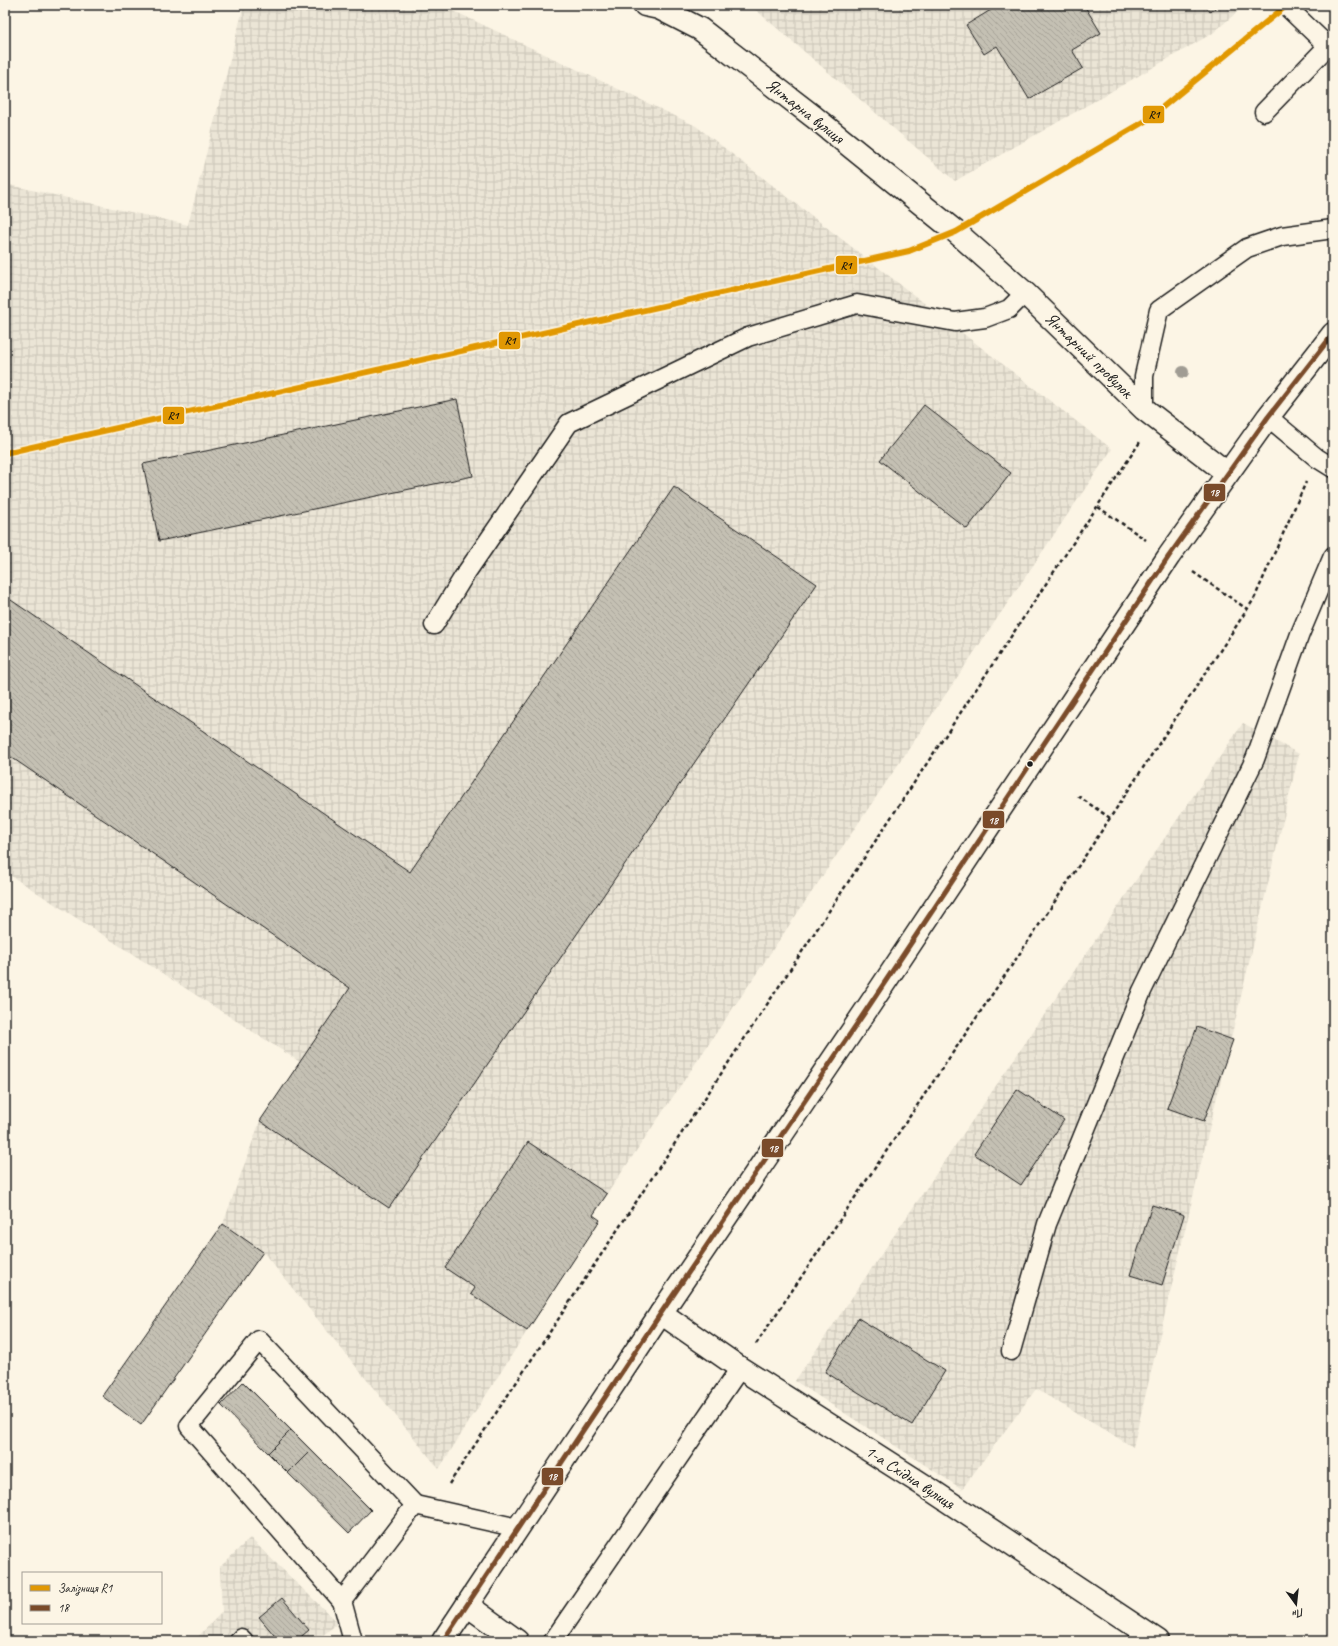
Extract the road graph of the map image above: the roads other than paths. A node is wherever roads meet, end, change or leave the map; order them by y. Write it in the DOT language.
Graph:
graph roads {
  1 [pos="645,5"];
  2 [pos="1285,5"];
  3 [pos="1330,48"];
  4 [pos="1264,112"];
  5 [pos="1333,229"];
  6 [pos="956,232"];
  7 [pos="1025,293"];
  8 [pos="1333,334"];
  9 [pos="1150,413"];
  10 [pos="1268,417"];
  11 [pos="1333,468"];
  12 [pos="1227,473"];
  13 [pos="1333,556"];
  14 [pos="434,625"];
  15 [pos="661,1313"];
  16 [pos="1011,1351"];
  17 [pos="740,1368"];
  18 [pos="422,1506"];
  19 [pos="518,1528"];
  20 [pos="342,1601"];
  21 [pos="467,1605"];
  22 [pos="239,1641"];
  23 [pos="244,1641"];
  24 [pos="353,1641"];
  25 [pos="443,1641"];
  26 [pos="517,1641"];
  27 [pos="553,1641"];
  28 [pos="1158,1641"];
  1 -- 6 [label="main road, Янтарна вулиця"];
  2 -- 3 [label="lane"];
  3 -- 4 [label="lane"];
  5 -- 9 [label="lane"];
  6 -- 7 [label="main road, Янтарний провулок"];
  7 -- 9 [label="main road, Янтарний провулок"];
  7 -- 14 [label="lane"];
  8 -- 10 [label="main road"];
  9 -- 12 [label="main road, Янтарний провулок"];
  10 -- 11 [label="lane"];
  10 -- 12 [label="main road"];
  12 -- 15 [label="main road"];
  13 -- 16 [label="lane"];
  15 -- 17 [label="main road, 1-а Східна вулиця"];
  15 -- 19 [label="main road"];
  17 -- 27 [label="lane"];
  17 -- 28 [label="main road, 1-а Східна вулиця"];
  18 -- 19 [label="lane"];
  18 -- 20 [label="lane"];
  18 -- 20 [label="lane"];
  19 -- 21 [label="main road"];
  20 -- 24 [label="lane"];
  21 -- 25 [label="main road"];
  21 -- 26 [label="main road"];
  22 -- 23 [label="lane"];
}
